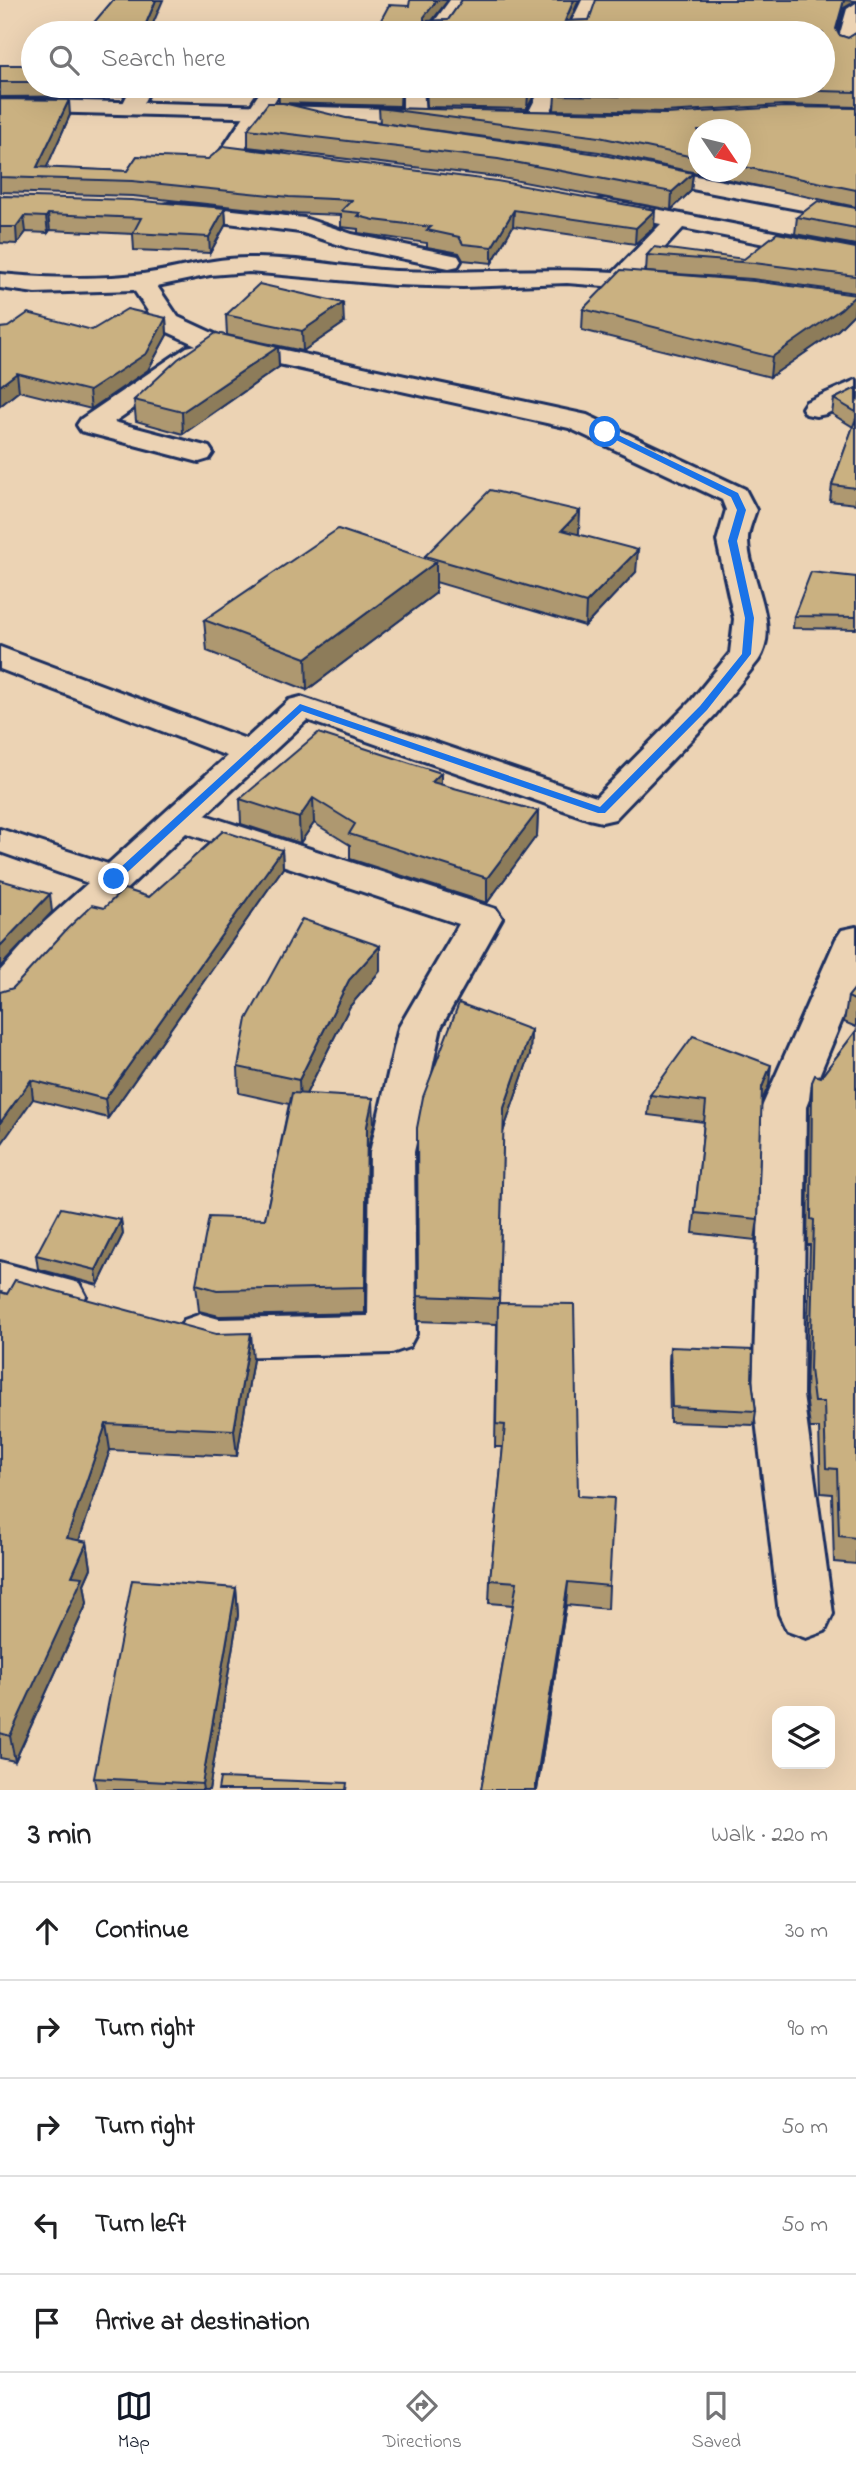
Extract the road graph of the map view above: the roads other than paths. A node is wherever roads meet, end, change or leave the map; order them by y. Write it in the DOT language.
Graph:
graph roads {
  1 [pos="459,0"];
  2 [pos="591,0"];
  3 [pos="856,9"];
  4 [pos="444,21"];
  5 [pos="581,21"];
  6 [pos="851,44"];
  7 [pos="136,98"];
  8 [pos="266,98"];
  9 [pos="413,98"];
  10 [pos="546,98"];
  11 [pos="0,105"];
  12 [pos="131,109"];
  13 [pos="256,112"];
  14 [pos="292,113"];
  15 [pos="414,116"];
  16 [pos="455,117"];
  17 [pos="509,118"];
  18 [pos="536,119"];
  19 [pos="562,119"];
  20 [pos="427,137"];
  21 [pos="292,160"];
  22 [pos="624,169"];
  23 [pos="585,202"];
  24 [pos="146,207"];
  25 [pos="856,216"];
  26 [pos="678,220"];
  27 [pos="856,255"];
  28 [pos="516,278"];
  29 [pos="620,280"];
  30 [pos="0,281"];
  31 [pos="142,282"];
  32 [pos="72,284"];
  33 [pos="686,285"];
  34 [pos="41,306"];
  35 [pos="212,342"];
  36 [pos="856,388"];
  37 [pos="816,408"];
  38 [pos="199,453"];
  39 [pos="0,657"];
  40 [pos="251,753"];
  41 [pos="179,819"];
  42 [pos="0,840"];
  43 [pos="114,879"];
  44 [pos="856,939"];
  45 [pos="0,996"];
  46 [pos="0,1280"];
  47 [pos="103,1307"];
  48 [pos="154,1321"];
  49 [pos="806,1614"];
  1 -- 4 [label="street"];
  2 -- 5 [label="street"];
  3 -- 6 [label="street"];
  7 -- 12 [label="street"];
  8 -- 13 [label="street"];
  9 -- 15 [label="street"];
  10 -- 18 [label="street"];
  11 -- 12 [label="street"];
  12 -- 13 [label="street"];
  13 -- 14 [label="street"];
  13 -- 21 [label="street"];
  14 -- 15 [label="street"];
  14 -- 20 [label="street"];
  15 -- 16 [label="street"];
  17 -- 18 [label="street"];
  18 -- 19 [label="street"];
  22 -- 25 [label="street"];
  23 -- 26 [label="street"];
  24 -- 28 [label="street"];
  26 -- 27 [label="street"];
  26 -- 29 [label="street"];
  28 -- 29 [label="street"];
  28 -- 31 [label="street"];
  29 -- 33 [label="street"];
  30 -- 32 [label="street"];
  31 -- 32 [label="street"];
  31 -- 35 [label="street"];
  32 -- 34 [label="street"];
  35 -- 38 [label="street"];
  35 -- 40 [label="street"];
  36 -- 37 [label="street"];
  39 -- 40 [label="street"];
  40 -- 41 [label="street"];
  41 -- 43 [label="street"];
  41 -- 48 [label="street"];
  42 -- 43 [label="street"];
  43 -- 45 [label="street"];
  44 -- 49 [label="street"];
  46 -- 47 [label="street"];
}
